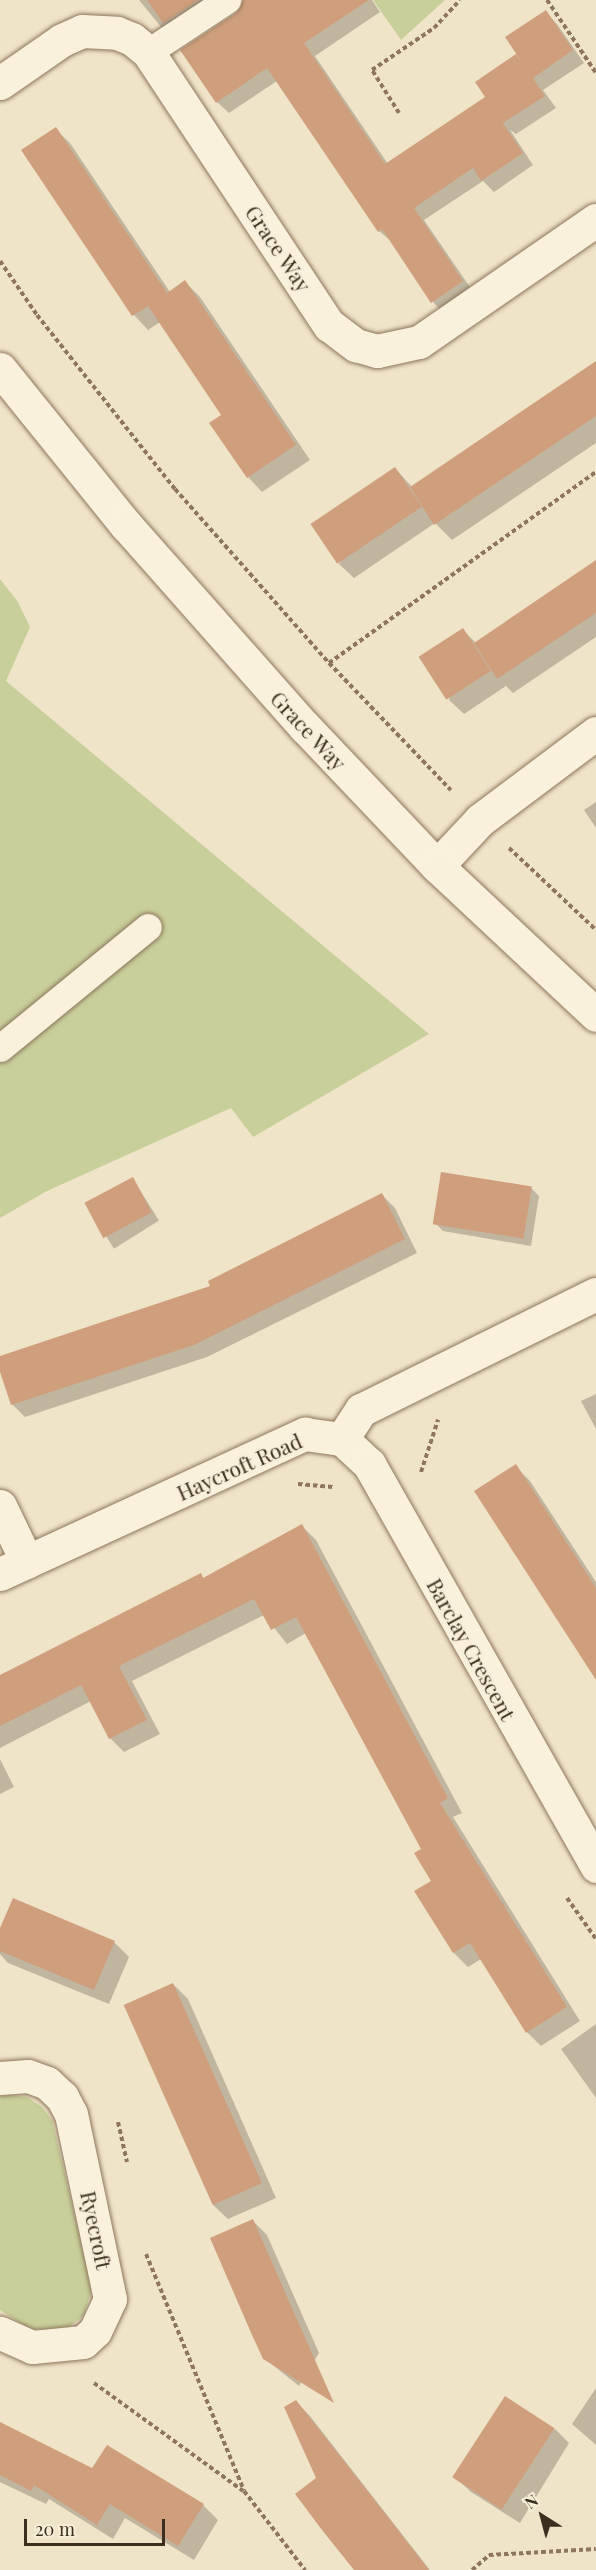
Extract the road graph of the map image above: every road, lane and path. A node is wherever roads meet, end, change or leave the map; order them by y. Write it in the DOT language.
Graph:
graph roads {
  1 [pos="227,0"];
  2 [pos="460,0"];
  3 [pos="547,0"];
  4 [pos="148,52"];
  5 [pos="596,73"];
  6 [pos="0,83"];
  7 [pos="399,113"];
  8 [pos="596,220"];
  9 [pos="0,261"];
  10 [pos="0,369"];
  11 [pos="596,472"];
  12 [pos="329,663"];
  13 [pos="596,733"];
  14 [pos="480,820"];
  15 [pos="437,866"];
  16 [pos="148,927"];
  17 [pos="596,930"];
  18 [pos="596,1015"];
  19 [pos="0,1048"];
  20 [pos="596,1294"];
  21 [pos="457,1363"];
  22 [pos="342,1439"];
  23 [pos="419,1477"];
  24 [pos="286,1483"];
  25 [pos="336,1488"];
  26 [pos="0,1506"];
  27 [pos="14,1568"];
  28 [pos="596,1866"];
  29 [pos="566,1896"];
  30 [pos="596,1939"];
  31 [pos="0,2078"];
  32 [pos="98,2231"];
  33 [pos="0,2333"];
  34 [pos="83,2342"];
  35 [pos="244,2491"];
  36 [pos="596,2548"];
  37 [pos="305,2570"];
  38 [pos="472,2570"];
  1 -- 4 [label="lane"];
  2 -- 7 [label="path"];
  3 -- 5 [label="path"];
  4 -- 6 [label="street, Grace Way"];
  4 -- 8 [label="street, Grace Way"];
  9 -- 12 [label="path"];
  10 -- 15 [label="street, Grace Way"];
  11 -- 12 [label="path"];
  12 -- 14 [label="path"];
  13 -- 14 [label="street"];
  14 -- 15 [label="street"];
  14 -- 17 [label="path"];
  15 -- 18 [label="street, Grace Way"];
  16 -- 19 [label="lane"];
  20 -- 21 [label="street"];
  21 -- 22 [label="street"];
  21 -- 23 [label="path"];
  22 -- 27 [label="street, Haycroft Road"];
  22 -- 28 [label="street, Barclay Crescent"];
  24 -- 25 [label="path"];
  26 -- 27 [label="street"];
  29 -- 30 [label="path"];
  31 -- 32 [label="street, Ryecroft"];
  32 -- 34 [label="street, Ryecroft"];
  32 -- 35 [label="path"];
  33 -- 34 [label="street"];
  34 -- 35 [label="path"];
  35 -- 37 [label="path"];
  36 -- 38 [label="path"];
}
